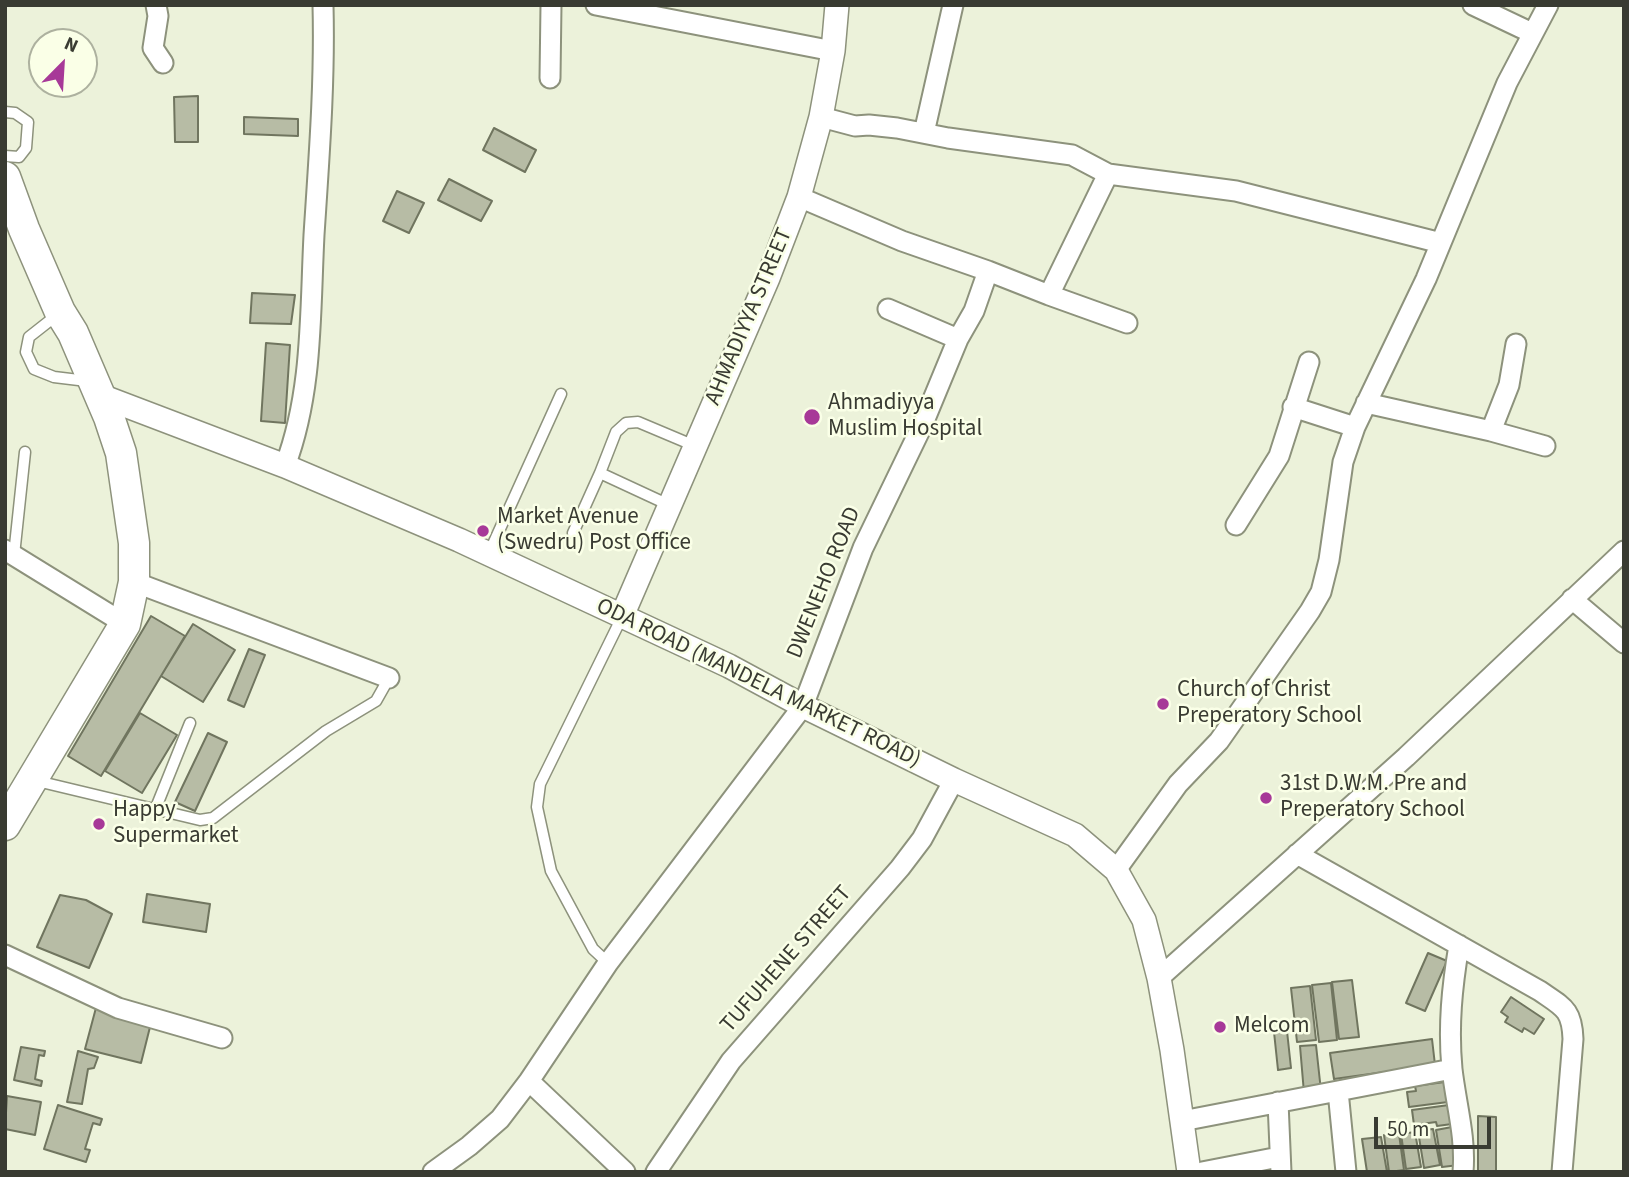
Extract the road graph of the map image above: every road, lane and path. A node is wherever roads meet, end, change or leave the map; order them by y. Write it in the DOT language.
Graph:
graph roads {
  1 [pos="156,5"];
  2 [pos="323,5"];
  3 [pos="551,5"];
  4 [pos="596,5"];
  5 [pos="837,5"];
  6 [pos="953,5"];
  7 [pos="1474,5"];
  8 [pos="1548,5"];
  9 [pos="1532,33"];
  10 [pos="833,51"];
  11 [pos="163,63"];
  12 [pos="550,78"];
  13 [pos="5,112"];
  14 [pos="821,117"];
  15 [pos="924,133"];
  16 [pos="5,156"];
  17 [pos="1108,174"];
  18 [pos="5,177"];
  19 [pos="799,197"];
  20 [pos="1441,243"];
  21 [pos="988,271"];
  22 [pos="1049,295"];
  23 [pos="888,309"];
  24 [pos="60,312"];
  25 [pos="1127,323"];
  26 [pos="958,340"];
  27 [pos="1516,344"];
  28 [pos="1309,362"];
  29 [pos="97,389"];
  30 [pos="561,394"];
  31 [pos="1366,403"];
  32 [pos="1293,407"];
  33 [pos="1355,427"];
  34 [pos="1491,431"];
  35 [pos="695,446"];
  36 [pos="1545,446"];
  37 [pos="25,452"];
  38 [pos="285,466"];
  39 [pos="600,472"];
  40 [pos="670,505"];
  41 [pos="1236,524"];
  42 [pos="573,533"];
  43 [pos="1624,551"];
  44 [pos="10,552"];
  45 [pos="488,556"];
  46 [pos="134,582"];
  47 [pos="1572,599"];
  48 [pos="622,616"];
  49 [pos="125,624"];
  50 [pos="1624,643"];
  51 [pos="389,678"];
  52 [pos="803,706"];
  53 [pos="190,723"];
  54 [pos="34,780"];
  55 [pos="954,780"];
  56 [pos="155,810"];
  57 [pos="5,825"];
  58 [pos="1297,854"];
  59 [pos="1116,870"];
  60 [pos="1459,945"];
  61 [pos="5,955"];
  62 [pos="608,963"];
  63 [pos="1159,978"];
  64 [pos="222,1038"];
  65 [pos="1452,1069"];
  66 [pos="529,1081"];
  67 [pos="1338,1091"];
  68 [pos="1278,1102"];
  69 [pos="1182,1121"];
  70 [pos="1280,1165"];
  71 [pos="433,1172"];
  72 [pos="625,1172"];
  73 [pos="656,1172"];
  74 [pos="1189,1172"];
  75 [pos="1202,1172"];
  76 [pos="1346,1172"];
  77 [pos="1464,1172"];
  78 [pos="1562,1172"];
  1 -- 11 [label="street"];
  2 -- 38 [label="street"];
  3 -- 12 [label="street"];
  4 -- 10 [label="street"];
  5 -- 10 [label="street, AHMADIYYA STREET"];
  6 -- 15 [label="street"];
  7 -- 9 [label="street"];
  8 -- 9 [label="street"];
  9 -- 20 [label="street"];
  10 -- 14 [label="street, AHMADIYYA STREET"];
  13 -- 16 [label="lane"];
  14 -- 15 [label="street"];
  14 -- 19 [label="street, AHMADIYYA STREET"];
  15 -- 17 [label="street"];
  17 -- 20 [label="street"];
  17 -- 22 [label="street"];
  18 -- 24 [label="main road"];
  19 -- 21 [label="street"];
  19 -- 35 [label="street, AHMADIYYA STREET"];
  20 -- 31 [label="street"];
  21 -- 22 [label="street"];
  21 -- 26 [label="street, DWENEHO ROAD"];
  22 -- 25 [label="street"];
  23 -- 26 [label="street"];
  24 -- 29 [label="main road"];
  24 -- 29 [label="lane"];
  26 -- 52 [label="street, DWENEHO ROAD"];
  27 -- 34 [label="street"];
  28 -- 32 [label="street"];
  29 -- 38 [label="street, ODA ROAD (MANDELA MARKET ROAD)"];
  29 -- 46 [label="main road"];
  30 -- 45 [label="lane"];
  31 -- 33 [label="street"];
  31 -- 34 [label="street"];
  32 -- 33 [label="street"];
  32 -- 41 [label="street"];
  33 -- 59 [label="street"];
  34 -- 36 [label="street"];
  35 -- 39 [label="lane"];
  35 -- 40 [label="street, AHMADIYYA STREET"];
  37 -- 44 [label="lane"];
  38 -- 45 [label="street, ODA ROAD (MANDELA MARKET ROAD)"];
  39 -- 40 [label="lane"];
  39 -- 42 [label="lane"];
  40 -- 48 [label="street, AHMADIYYA STREET"];
  43 -- 47 [label="street"];
  44 -- 49 [label="street"];
  45 -- 48 [label="street, ODA ROAD (MANDELA MARKET ROAD)"];
  46 -- 49 [label="main road"];
  46 -- 51 [label="street"];
  47 -- 50 [label="street"];
  47 -- 58 [label="street"];
  48 -- 52 [label="street, ODA ROAD (MANDELA MARKET ROAD)"];
  48 -- 62 [label="lane"];
  49 -- 54 [label="main road"];
  51 -- 56 [label="lane"];
  52 -- 55 [label="street, ODA ROAD (MANDELA MARKET ROAD)"];
  52 -- 62 [label="street, DWENEHO ROAD"];
  53 -- 56 [label="lane"];
  54 -- 56 [label="lane"];
  54 -- 57 [label="main road"];
  55 -- 59 [label="street, ODA ROAD (MANDELA MARKET ROAD)"];
  55 -- 73 [label="street, TUFUHENE STREET"];
  58 -- 60 [label="street"];
  58 -- 63 [label="street"];
  59 -- 63 [label="street, ODA ROAD (MANDELA MARKET ROAD)"];
  60 -- 65 [label="street"];
  60 -- 78 [label="street"];
  61 -- 64 [label="street"];
  62 -- 66 [label="street, DWENEHO ROAD"];
  63 -- 69 [label="street, ODA ROAD (MANDELA MARKET ROAD)"];
  65 -- 67 [label="street"];
  65 -- 77 [label="street"];
  66 -- 71 [label="street, DWENEHO ROAD"];
  66 -- 72 [label="street"];
  67 -- 68 [label="street"];
  67 -- 76 [label="street"];
  68 -- 69 [label="street"];
  68 -- 70 [label="street"];
  69 -- 74 [label="street, ODA ROAD (MANDELA MARKET ROAD)"];
  70 -- 75 [label="street"];
}
